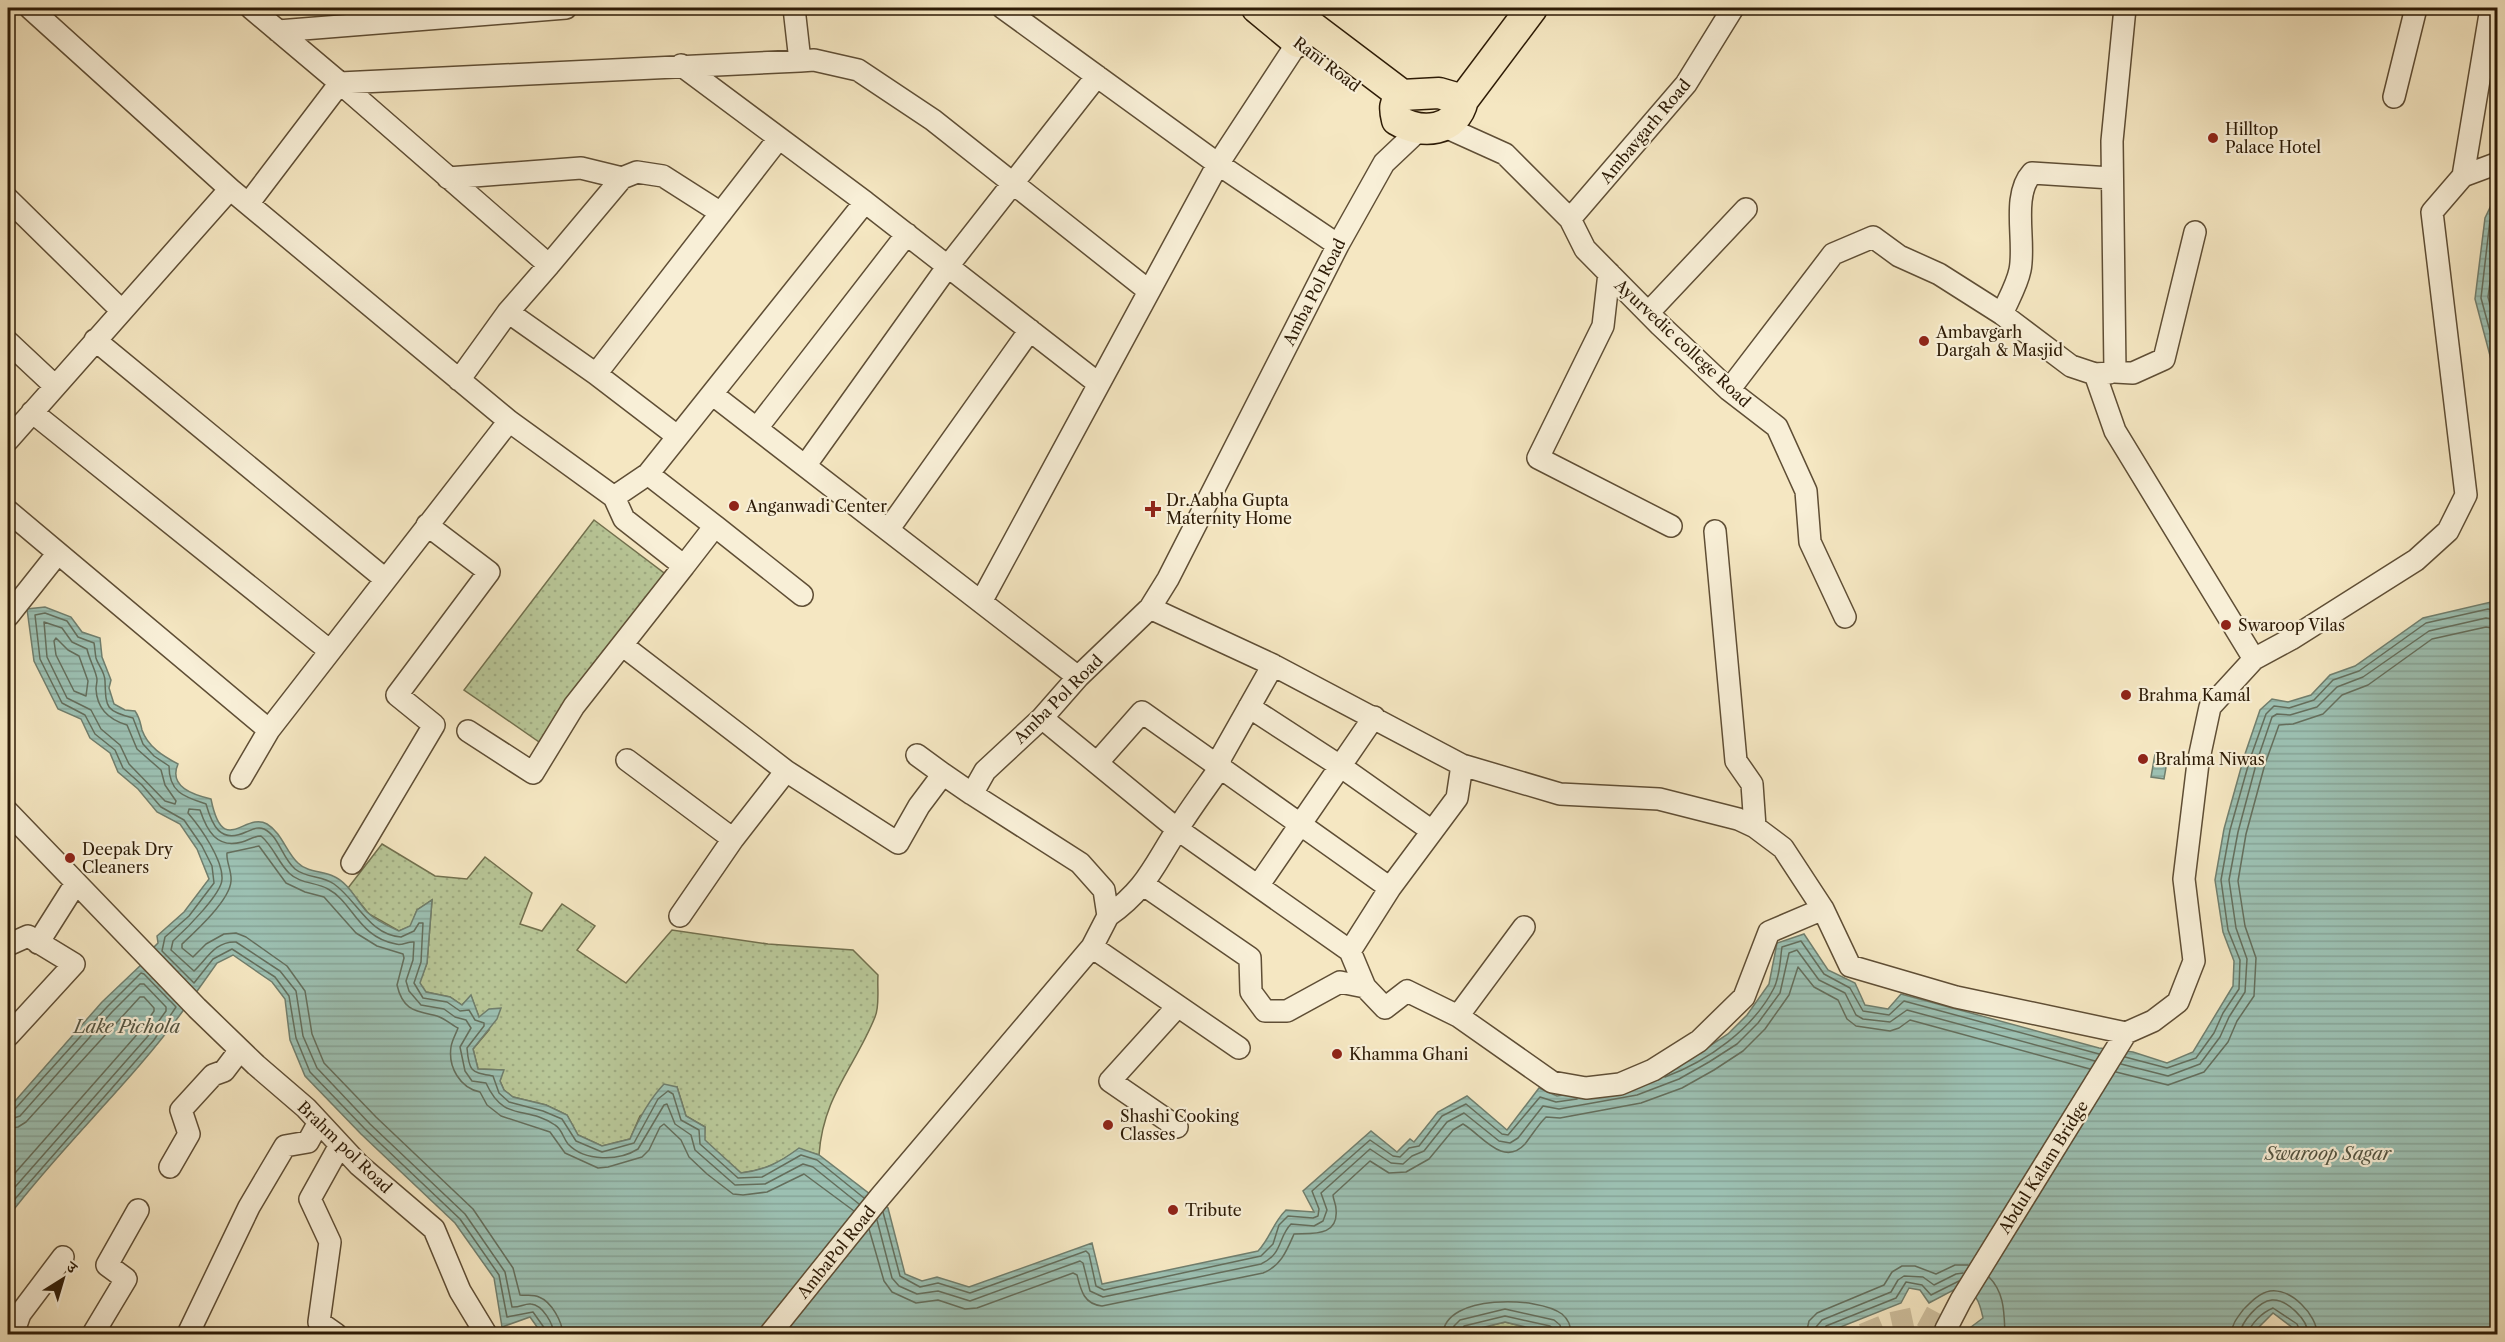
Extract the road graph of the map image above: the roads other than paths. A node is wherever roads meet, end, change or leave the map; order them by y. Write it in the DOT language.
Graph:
graph roads {
  1 [pos="30,8"];
  2 [pos="251,8"];
  3 [pos="566,8"];
  4 [pos="794,8"];
  5 [pos="1002,8"];
  6 [pos="1257,8"];
  7 [pos="1287,8"];
  8 [pos="1532,8"];
  9 [pos="1733,8"];
  10 [pos="2125,8"];
  11 [pos="2416,8"];
  12 [pos="2491,8"];
  13 [pos="515,10"];
  14 [pos="278,31"];
  15 [pos="1298,42"];
  16 [pos="800,61"];
  17 [pos="681,65"];
  18 [pos="1097,76"];
  19 [pos="340,83"];
  20 [pos="2394,97"];
  21 [pos="1463,100"];
  22 [pos="1415,117"];
  23 [pos="779,138"];
  24 [pos="1218,164"];
  25 [pos="2480,169"];
  26 [pos="448,178"];
  27 [pos="622,178"];
  28 [pos="2111,178"];
  29 [pos="1013,183"];
  30 [pos="230,189"];
  31 [pos="8,199"];
  32 [pos="865,202"];
  33 [pos="248,204"];
  34 [pos="1746,209"];
  35 [pos="721,213"];
  36 [pos="1570,219"];
  37 [pos="2194,232"];
  38 [pos="907,234"];
  39 [pos="1338,245"];
  40 [pos="549,265"];
  41 [pos="948,266"];
  42 [pos="1609,273"];
  43 [pos="1149,291"];
  44 [pos="121,310"];
  45 [pos="508,312"];
  46 [pos="1648,312"];
  47 [pos="2002,314"];
  48 [pos="1030,330"];
  49 [pos="95,340"];
  50 [pos="8,342"];
  51 [pos="2105,373"];
  52 [pos="596,374"];
  53 [pos="459,380"];
  54 [pos="1099,384"];
  55 [pos="55,386"];
  56 [pos="1729,390"];
  57 [pos="712,394"];
  58 [pos="32,412"];
  59 [pos="509,421"];
  60 [pos="758,428"];
  61 [pos="677,436"];
  62 [pos="8,440"];
  63 [pos="805,466"];
  64 [pos="648,474"];
  65 [pos="614,497"];
  66 [pos="8,511"];
  67 [pos="427,525"];
  68 [pos="716,526"];
  69 [pos="1671,526"];
  70 [pos="888,530"];
  71 [pos="1715,531"];
  72 [pos="58,554"];
  73 [pos="684,566"];
  74 [pos="386,579"];
  75 [pos="802,595"];
  76 [pos="981,602"];
  77 [pos="1150,608"];
  78 [pos="8,616"];
  79 [pos="1845,617"];
  80 [pos="622,645"];
  81 [pos="330,651"];
  82 [pos="2254,659"];
  83 [pos="1273,665"];
  84 [pos="1078,678"];
  85 [pos="1249,707"];
  86 [pos="1374,717"];
  87 [pos="1042,718"];
  88 [pos="269,730"];
  89 [pos="468,732"];
  90 [pos="917,755"];
  91 [pos="627,760"];
  92 [pos="1097,763"];
  93 [pos="1462,765"];
  94 [pos="1340,766"];
  95 [pos="1219,769"];
  96 [pos="786,771"];
  97 [pos="943,774"];
  98 [pos="241,778"];
  99 [pos="972,794"];
  100 [pos="8,812"];
  101 [pos="1299,825"];
  102 [pos="1755,826"];
  103 [pos="1177,829"];
  104 [pos="1432,831"];
  105 [pos="734,839"];
  106 [pos="352,863"];
  107 [pos="76,883"];
  108 [pos="1144,885"];
  109 [pos="1258,886"];
  110 [pos="1390,888"];
  111 [pos="1823,909"];
  112 [pos="680,916"];
  113 [pos="1108,916"];
  114 [pos="1524,927"];
  115 [pos="38,943"];
  116 [pos="8,945"];
  117 [pos="1092,948"];
  118 [pos="1350,951"];
  119 [pos="1365,987"];
  120 [pos="1178,1007"];
  121 [pos="1458,1016"];
  122 [pos="2126,1033"];
  123 [pos="8,1036"];
  124 [pos="1239,1048"];
  125 [pos="240,1050"];
  126 [pos="319,1122"];
  127 [pos="1177,1128"];
  128 [pos="340,1145"];
  129 [pos="170,1167"];
  130 [pos="138,1210"];
  131 [pos="63,1257"];
  132 [pos="1948,1332"];
  133 [pos="13,1335"];
  134 [pos="93,1335"];
  135 [pos="188,1335"];
  136 [pos="336,1335"];
  137 [pos="486,1335"];
  138 [pos="770,1335"];
  1 -- 30 [label="street"];
  2 -- 14 [label="street"];
  3 -- 13 [label="street"];
  4 -- 16 [label="street"];
  5 -- 18 [label="street"];
  6 -- 15 [label="highway, Rani Road"];
  7 -- 22 [label="highway"];
  8 -- 21 [label="highway"];
  9 -- 36 [label="street, Ambavgarh Road"];
  10 -- 28 [label="street"];
  11 -- 20 [label="street"];
  12 -- 25 [label="street"];
  13 -- 14 [label="street"];
  14 -- 19 [label="street"];
  15 -- 22 [label="highway, Rani Road"];
  15 -- 24 [label="street"];
  16 -- 17 [label="street"];
  16 -- 29 [label="street"];
  17 -- 19 [label="street"];
  17 -- 23 [label="street"];
  18 -- 24 [label="street"];
  18 -- 29 [label="street"];
  19 -- 26 [label="street"];
  19 -- 33 [label="street"];
  21 -- 22 [label="highway"];
  21 -- 22 [label="highway"];
  22 -- 36 [label="street, Ayurvedic college Road"];
  22 -- 39 [label="street, Amba Pol Road"];
  23 -- 32 [label="street"];
  23 -- 35 [label="street"];
  24 -- 39 [label="street"];
  24 -- 43 [label="street"];
  25 -- 82 [label="street"];
  26 -- 27 [label="street"];
  26 -- 40 [label="street"];
  27 -- 35 [label="street"];
  27 -- 40 [label="street"];
  28 -- 47 [label="street"];
  28 -- 51 [label="street"];
  29 -- 41 [label="street"];
  29 -- 43 [label="street"];
  30 -- 33 [label="street"];
  30 -- 44 [label="street"];
  31 -- 44 [label="street"];
  32 -- 38 [label="street"];
  32 -- 57 [label="street"];
  33 -- 53 [label="street"];
  34 -- 46 [label="street"];
  35 -- 52 [label="street"];
  36 -- 42 [label="street, Ayurvedic college Road"];
  37 -- 51 [label="street"];
  38 -- 41 [label="street"];
  38 -- 60 [label="street"];
  39 -- 77 [label="street, Amba Pol Road"];
  40 -- 45 [label="street"];
  41 -- 48 [label="street"];
  41 -- 63 [label="street"];
  42 -- 46 [label="street, Ayurvedic college Road"];
  42 -- 69 [label="street"];
  43 -- 54 [label="street"];
  44 -- 49 [label="street"];
  45 -- 52 [label="street"];
  45 -- 53 [label="street"];
  46 -- 56 [label="street, Ayurvedic college Road"];
  47 -- 51 [label="street"];
  47 -- 56 [label="street"];
  48 -- 54 [label="street"];
  48 -- 70 [label="street"];
  49 -- 55 [label="street"];
  49 -- 74 [label="street"];
  50 -- 55 [label="street"];
  51 -- 82 [label="street"];
  52 -- 61 [label="street"];
  53 -- 59 [label="street"];
  54 -- 76 [label="street"];
  55 -- 58 [label="street"];
  56 -- 79 [label="street, Ayurvedic college Road"];
  57 -- 60 [label="street"];
  57 -- 61 [label="street"];
  58 -- 62 [label="street"];
  58 -- 81 [label="street"];
  59 -- 65 [label="street"];
  59 -- 67 [label="street"];
  60 -- 63 [label="street"];
  61 -- 64 [label="street"];
  63 -- 70 [label="street"];
  64 -- 65 [label="street"];
  64 -- 68 [label="street"];
  65 -- 73 [label="street"];
  66 -- 72 [label="street"];
  67 -- 74 [label="street"];
  67 -- 106 [label="street"];
  68 -- 73 [label="street"];
  68 -- 75 [label="street"];
  70 -- 76 [label="street"];
  71 -- 102 [label="street"];
  72 -- 78 [label="street"];
  72 -- 88 [label="street"];
  73 -- 80 [label="street"];
  74 -- 81 [label="street"];
  76 -- 84 [label="street"];
  77 -- 83 [label="street"];
  77 -- 84 [label="street, Amba Pol Road"];
  80 -- 89 [label="street"];
  80 -- 96 [label="street"];
  81 -- 88 [label="street"];
  82 -- 122 [label="street"];
  83 -- 85 [label="street"];
  83 -- 86 [label="street"];
  84 -- 87 [label="street, Amba Pol Road"];
  85 -- 94 [label="street"];
  85 -- 95 [label="street"];
  86 -- 93 [label="street"];
  86 -- 94 [label="street"];
  87 -- 92 [label="street"];
  87 -- 99 [label="street, Amba Pol Road"];
  88 -- 98 [label="street"];
  90 -- 97 [label="street"];
  91 -- 105 [label="street"];
  92 -- 95 [label="street"];
  92 -- 103 [label="street"];
  93 -- 102 [label="street"];
  93 -- 104 [label="street"];
  94 -- 101 [label="street"];
  94 -- 104 [label="street"];
  95 -- 101 [label="street"];
  95 -- 103 [label="street"];
  96 -- 97 [label="street"];
  96 -- 105 [label="street"];
  97 -- 99 [label="street"];
  99 -- 113 [label="street"];
  100 -- 107 [label="street, Brahm pol Road"];
  101 -- 109 [label="street"];
  101 -- 110 [label="street"];
  102 -- 111 [label="street"];
  103 -- 108 [label="street"];
  103 -- 109 [label="street"];
  104 -- 110 [label="street"];
  105 -- 112 [label="street"];
  107 -- 115 [label="street"];
  107 -- 125 [label="street, Brahm pol Road"];
  108 -- 113 [label="street"];
  108 -- 119 [label="street"];
  109 -- 118 [label="street"];
  110 -- 118 [label="street"];
  111 -- 121 [label="street"];
  111 -- 122 [label="street"];
  113 -- 117 [label="street"];
  114 -- 121 [label="street"];
  115 -- 116 [label="street"];
  115 -- 123 [label="street"];
  117 -- 120 [label="street"];
  117 -- 138 [label="street, AmbaPol Road"];
  118 -- 119 [label="street"];
  119 -- 121 [label="street"];
  120 -- 124 [label="street"];
  120 -- 127 [label="street"];
  122 -- 132 [label="street, Abdul Kalam Bridge"];
  125 -- 126 [label="street, Brahm pol Road"];
  125 -- 129 [label="street"];
  126 -- 128 [label="street, Brahm pol Road"];
  126 -- 135 [label="street"];
  128 -- 136 [label="street"];
  128 -- 137 [label="street, Brahm pol Road"];
  130 -- 134 [label="street"];
  131 -- 133 [label="street"];
}
